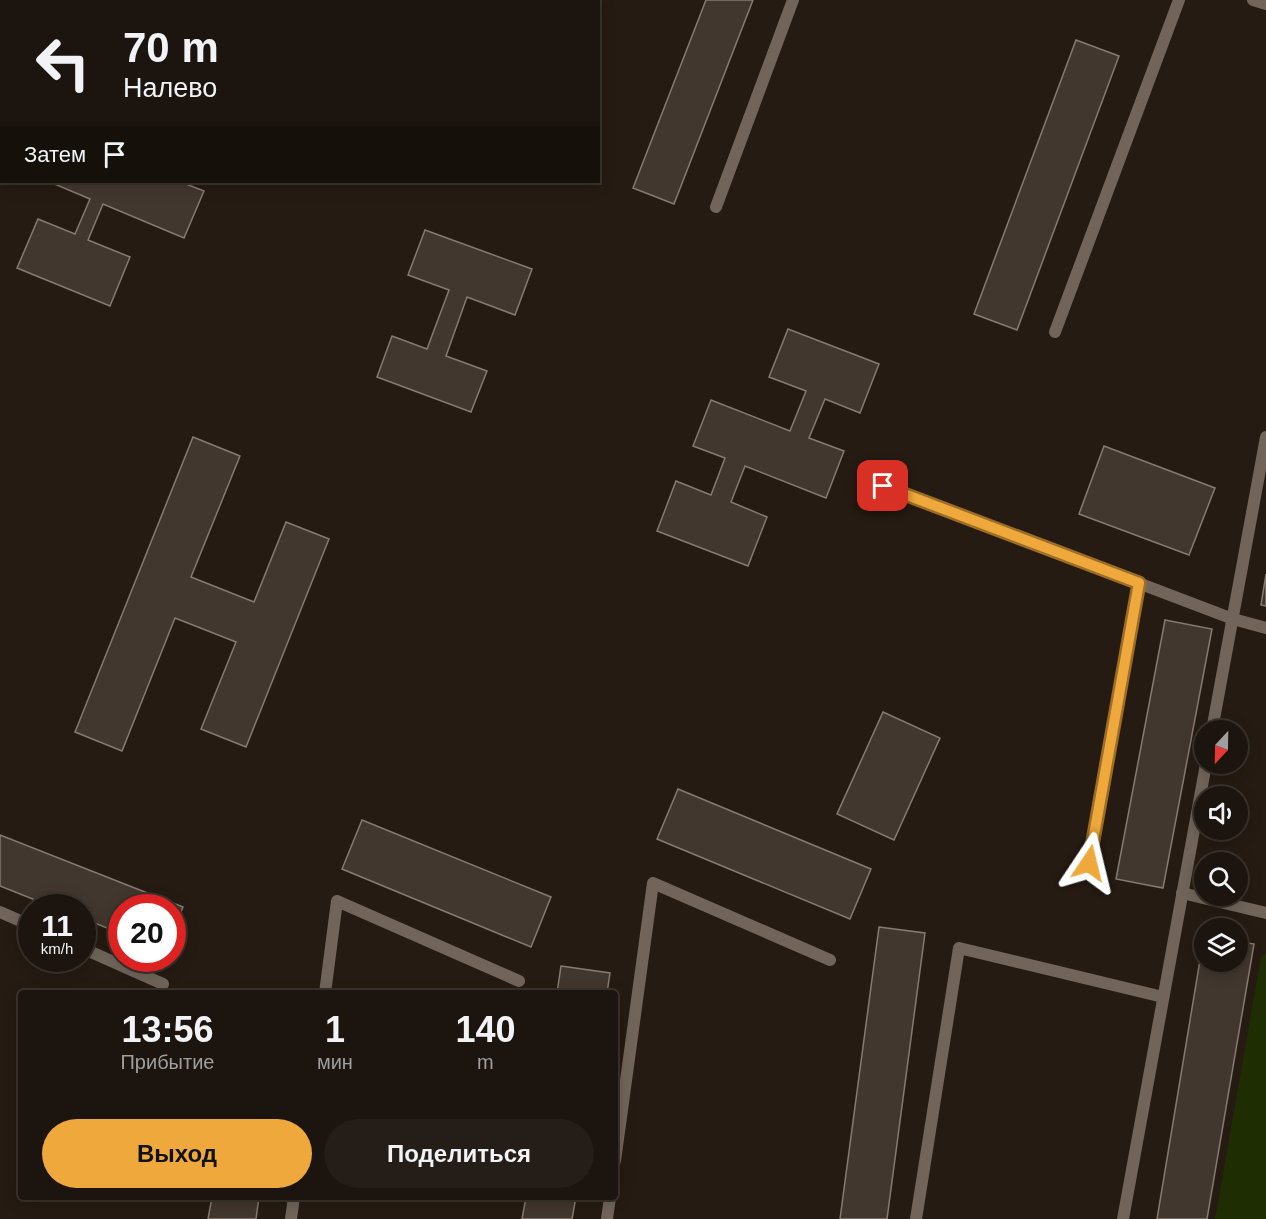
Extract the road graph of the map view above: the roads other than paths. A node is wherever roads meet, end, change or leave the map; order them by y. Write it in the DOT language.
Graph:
graph roads {
  1 [pos="793,0"];
  2 [pos="1179,0"];
  3 [pos="1253,0"];
  4 [pos="1266,4"];
  5 [pos="716,207"];
  6 [pos="1055,332"];
  7 [pos="1266,437"];
  8 [pos="883,486"];
  9 [pos="1139,583"];
  10 [pos="1233,620"];
  11 [pos="1266,628"];
  12 [pos="1214,720"];
  13 [pos="1204,774"];
  14 [pos="1089,863"];
  15 [pos="1182,893"];
  16 [pos="0,912"];
  17 [pos="1266,913"];
  18 [pos="18,920"];
  19 [pos="96,954"];
  20 [pos="830,960"];
  21 [pos="519,981"];
  22 [pos="163,984"];
  23 [pos="325,990"];
  24 [pos="1163,997"];
  25 [pos="618,1139"];
  26 [pos="294,1200"];
  27 [pos="610,1200"];
  28 [pos="291,1219"];
  29 [pos="607,1219"];
  30 [pos="916,1219"];
  31 [pos="1123,1219"];
  1 -- 5 [label="lane"];
  2 -- 6 [label="lane"];
  3 -- 4 [label="lane"];
  7 -- 10 [label="lane"];
  8 -- 9 [label="lane"];
  9 -- 10 [label="lane"];
  9 -- 14 [label="lane"];
  10 -- 11 [label="lane"];
  10 -- 12 [label="lane"];
  13 -- 15 [label="lane"];
  15 -- 17 [label="lane"];
  15 -- 24 [label="lane"];
  16 -- 18 [label="lane"];
  19 -- 22 [label="lane"];
  20 -- 25 [label="lane"];
  21 -- 23 [label="lane"];
  24 -- 30 [label="lane"];
  24 -- 31 [label="lane"];
  26 -- 28 [label="lane"];
  27 -- 29 [label="lane"];
}
